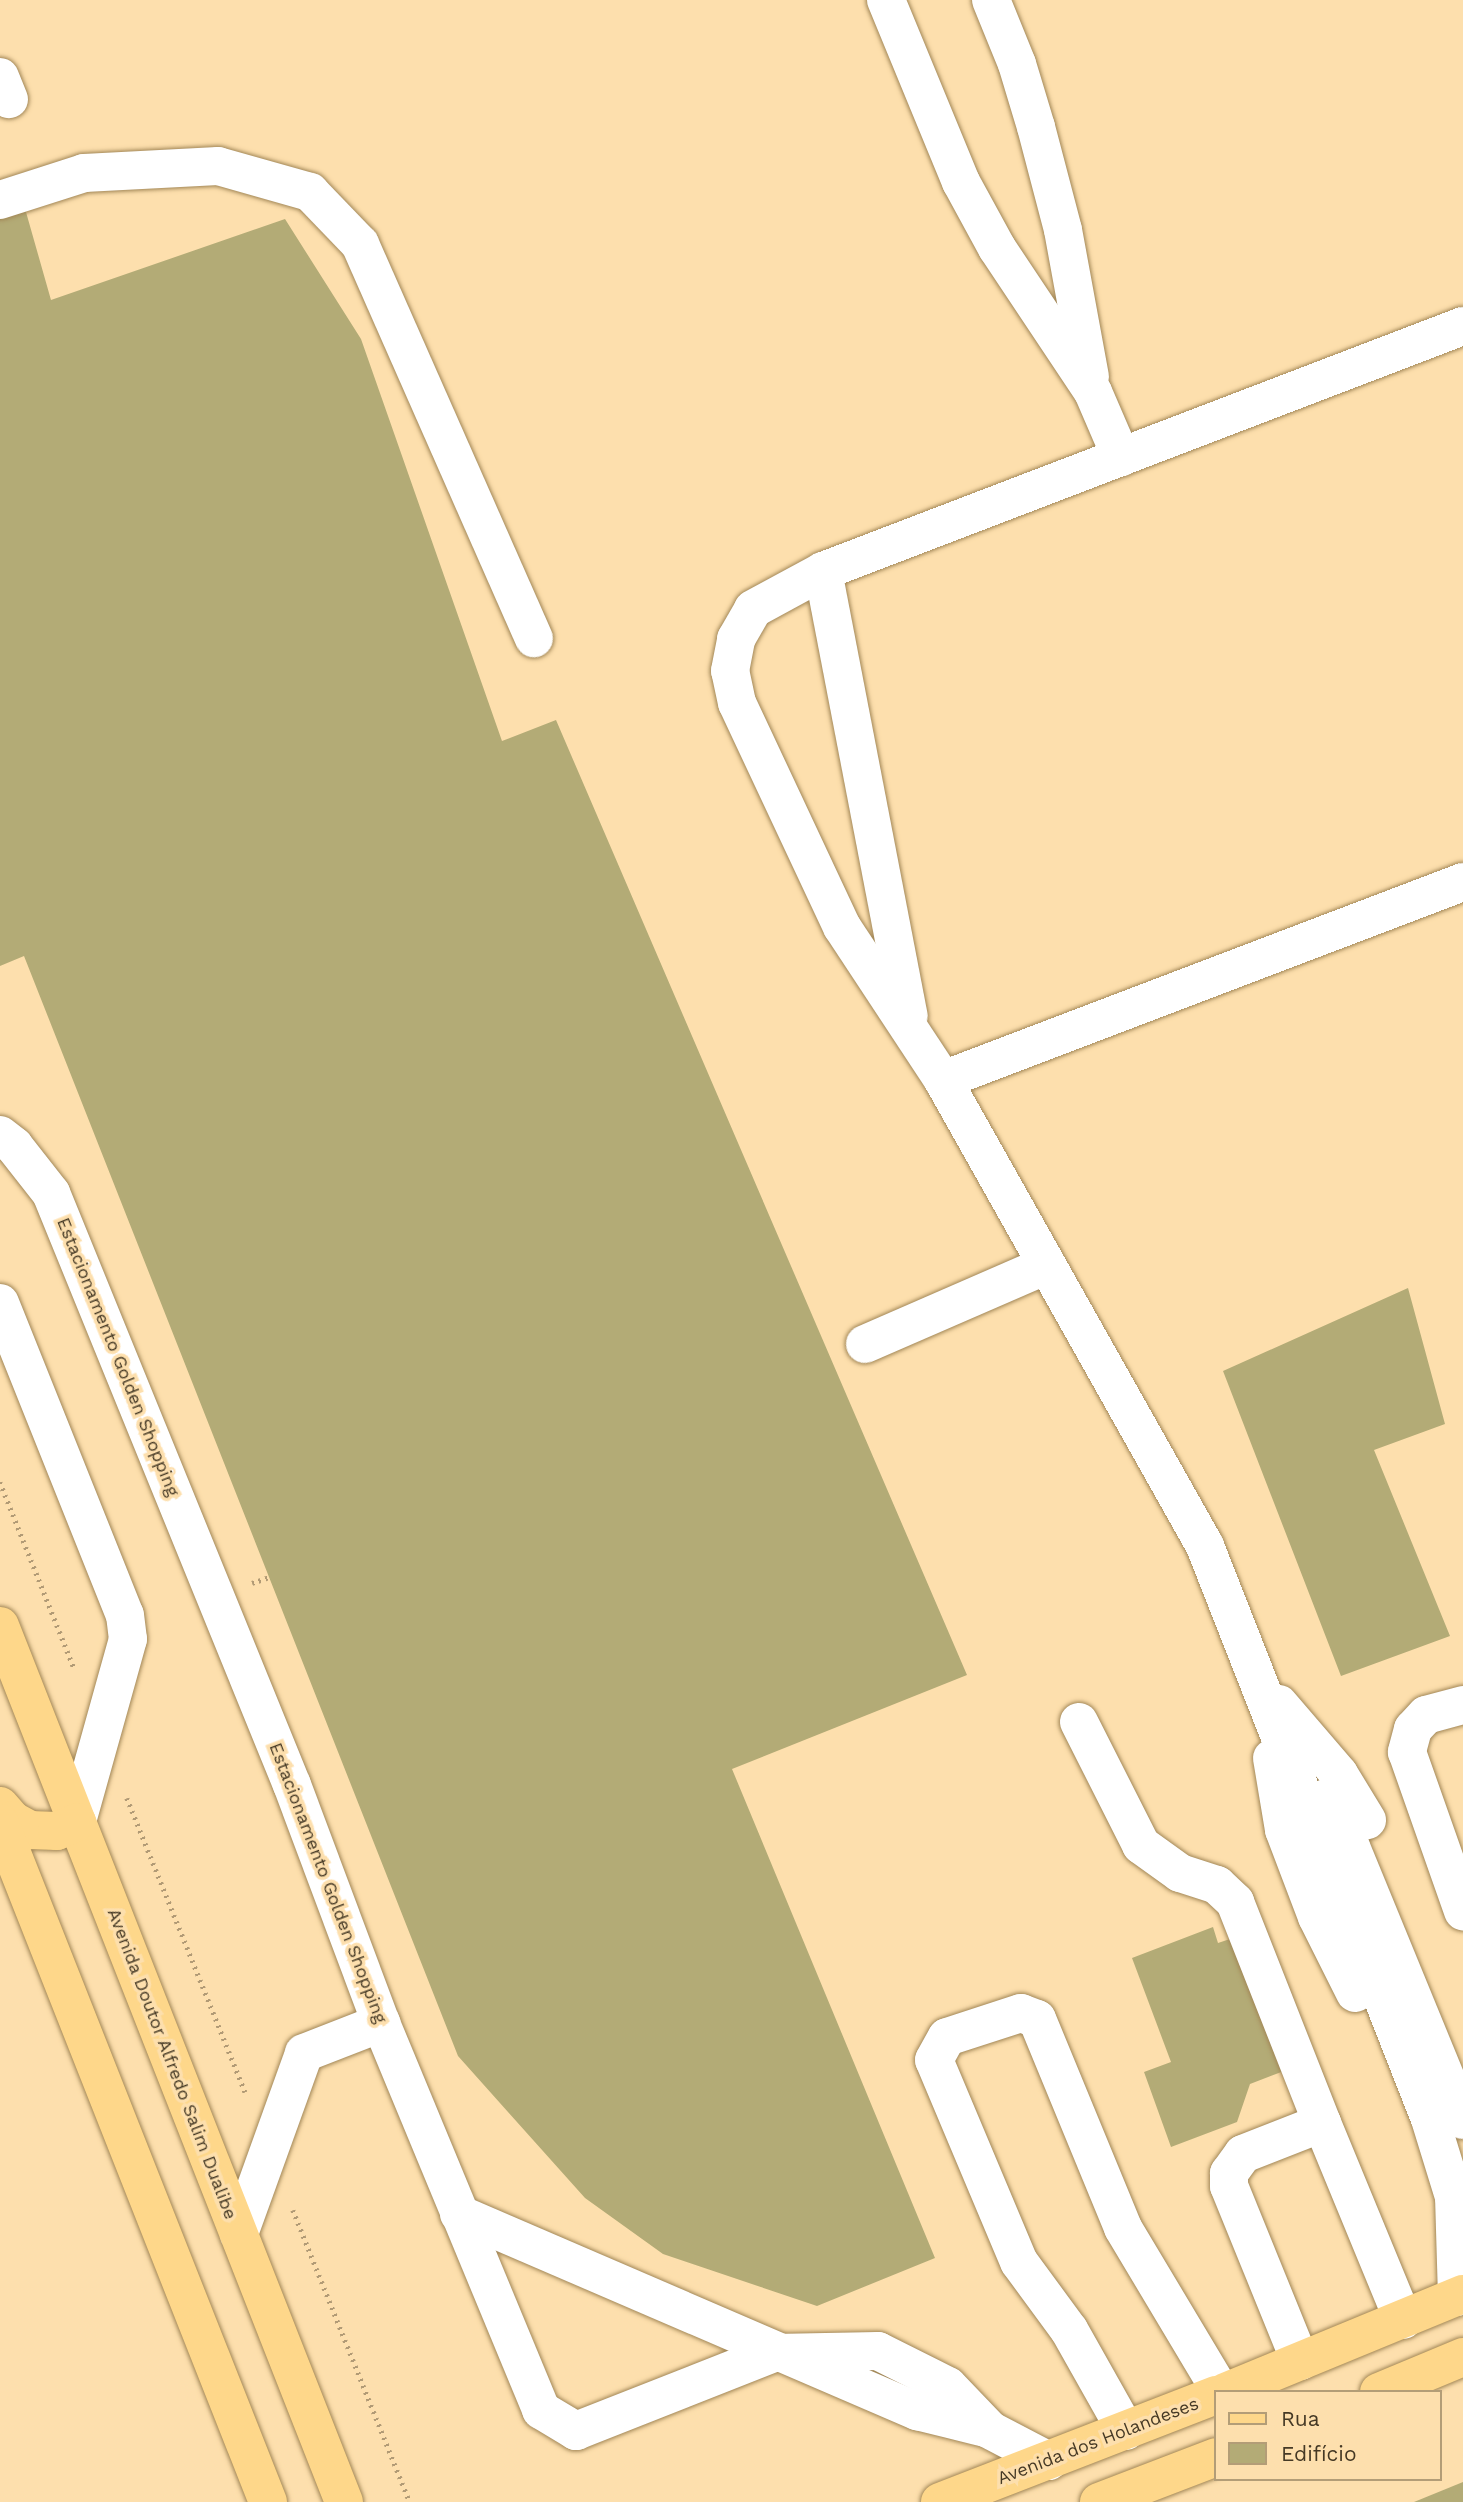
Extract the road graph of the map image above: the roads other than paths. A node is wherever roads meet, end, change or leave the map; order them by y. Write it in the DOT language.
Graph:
graph roads {
  1 [pos="886,0"];
  2 [pos="990,0"];
  3 [pos="0,200"];
  4 [pos="1463,326"];
  5 [pos="1093,392"];
  6 [pos="1121,457"];
  7 [pos="823,571"];
  8 [pos="534,638"];
  9 [pos="1463,882"];
  10 [pos="912,1032"];
  11 [pos="943,1080"];
  12 [pos="0,1135"];
  13 [pos="1047,1265"];
  14 [pos="0,1303"];
  15 [pos="865,1344"];
  16 [pos="0,1626"];
  17 [pos="1264,1686"];
  18 [pos="1463,1704"];
  19 [pos="1079,1722"];
  20 [pos="0,1805"];
  21 [pos="77,1822"];
  22 [pos="0,1823"];
  23 [pos="1339,1852"];
  24 [pos="1463,1911"];
  25 [pos="381,2022"];
  26 [pos="1411,2074"];
  27 [pos="1462,2116"];
  28 [pos="1322,2123"];
  29 [pos="459,2214"];
  30 [pos="239,2234"];
  31 [pos="1460,2296"];
  32 [pos="1403,2320"];
  33 [pos="774,2353"];
  34 [pos="1463,2357"];
  35 [pos="1300,2361"];
  36 [pos="1222,2390"];
  37 [pos="1228,2390"];
  38 [pos="1384,2390"];
  39 [pos="1214,2396"];
  40 [pos="1126,2431"];
  41 [pos="1214,2458"];
  42 [pos="1049,2461"];
  43 [pos="268,2502"];
  44 [pos="344,2502"];
  45 [pos="940,2502"];
  46 [pos="1099,2502"];
  1 -- 5 [label="street"];
  2 -- 5 [label="street"];
  3 -- 8 [label="street"];
  4 -- 6 [label="street"];
  5 -- 6 [label="street"];
  6 -- 7 [label="street"];
  7 -- 10 [label="street"];
  7 -- 10 [label="street"];
  9 -- 11 [label="street"];
  10 -- 11 [label="street"];
  11 -- 13 [label="street"];
  12 -- 25 [label="street, Estacionamento Golden Shopping"];
  13 -- 15 [label="street"];
  13 -- 17 [label="street"];
  14 -- 21 [label="street"];
  16 -- 21 [label="main road, Avenida Doutor Alfredo Salim Dualibe"];
  17 -- 23 [label="street"];
  17 -- 26 [label="street"];
  17 -- 27 [label="street"];
  18 -- 24 [label="street"];
  19 -- 28 [label="street"];
  20 -- 21 [label="main road"];
  21 -- 30 [label="main road, Avenida Doutor Alfredo Salim Dualibe"];
  22 -- 43 [label="main road"];
  23 -- 26 [label="street"];
  23 -- 27 [label="street"];
  25 -- 29 [label="street, Estacionamento Golden Shopping"];
  25 -- 30 [label="street"];
  26 -- 31 [label="street"];
  28 -- 32 [label="street"];
  28 -- 35 [label="street"];
  29 -- 33 [label="street"];
  29 -- 33 [label="street, Estacionamento Golden Shopping"];
  30 -- 44 [label="main road, Avenida Doutor Alfredo Salim Dualibe"];
  31 -- 32 [label="main road"];
  32 -- 35 [label="main road"];
  33 -- 42 [label="street, Estacionamento Golden Shopping"];
  34 -- 38 [label="main road"];
  35 -- 37 [label="main road"];
  36 -- 40 [label="street"];
  39 -- 40 [label="main road, Avenida dos Holandeses"];
  40 -- 42 [label="main road, Avenida dos Holandeses"];
  41 -- 46 [label="main road"];
  42 -- 45 [label="main road, Avenida dos Holandeses"];
}
